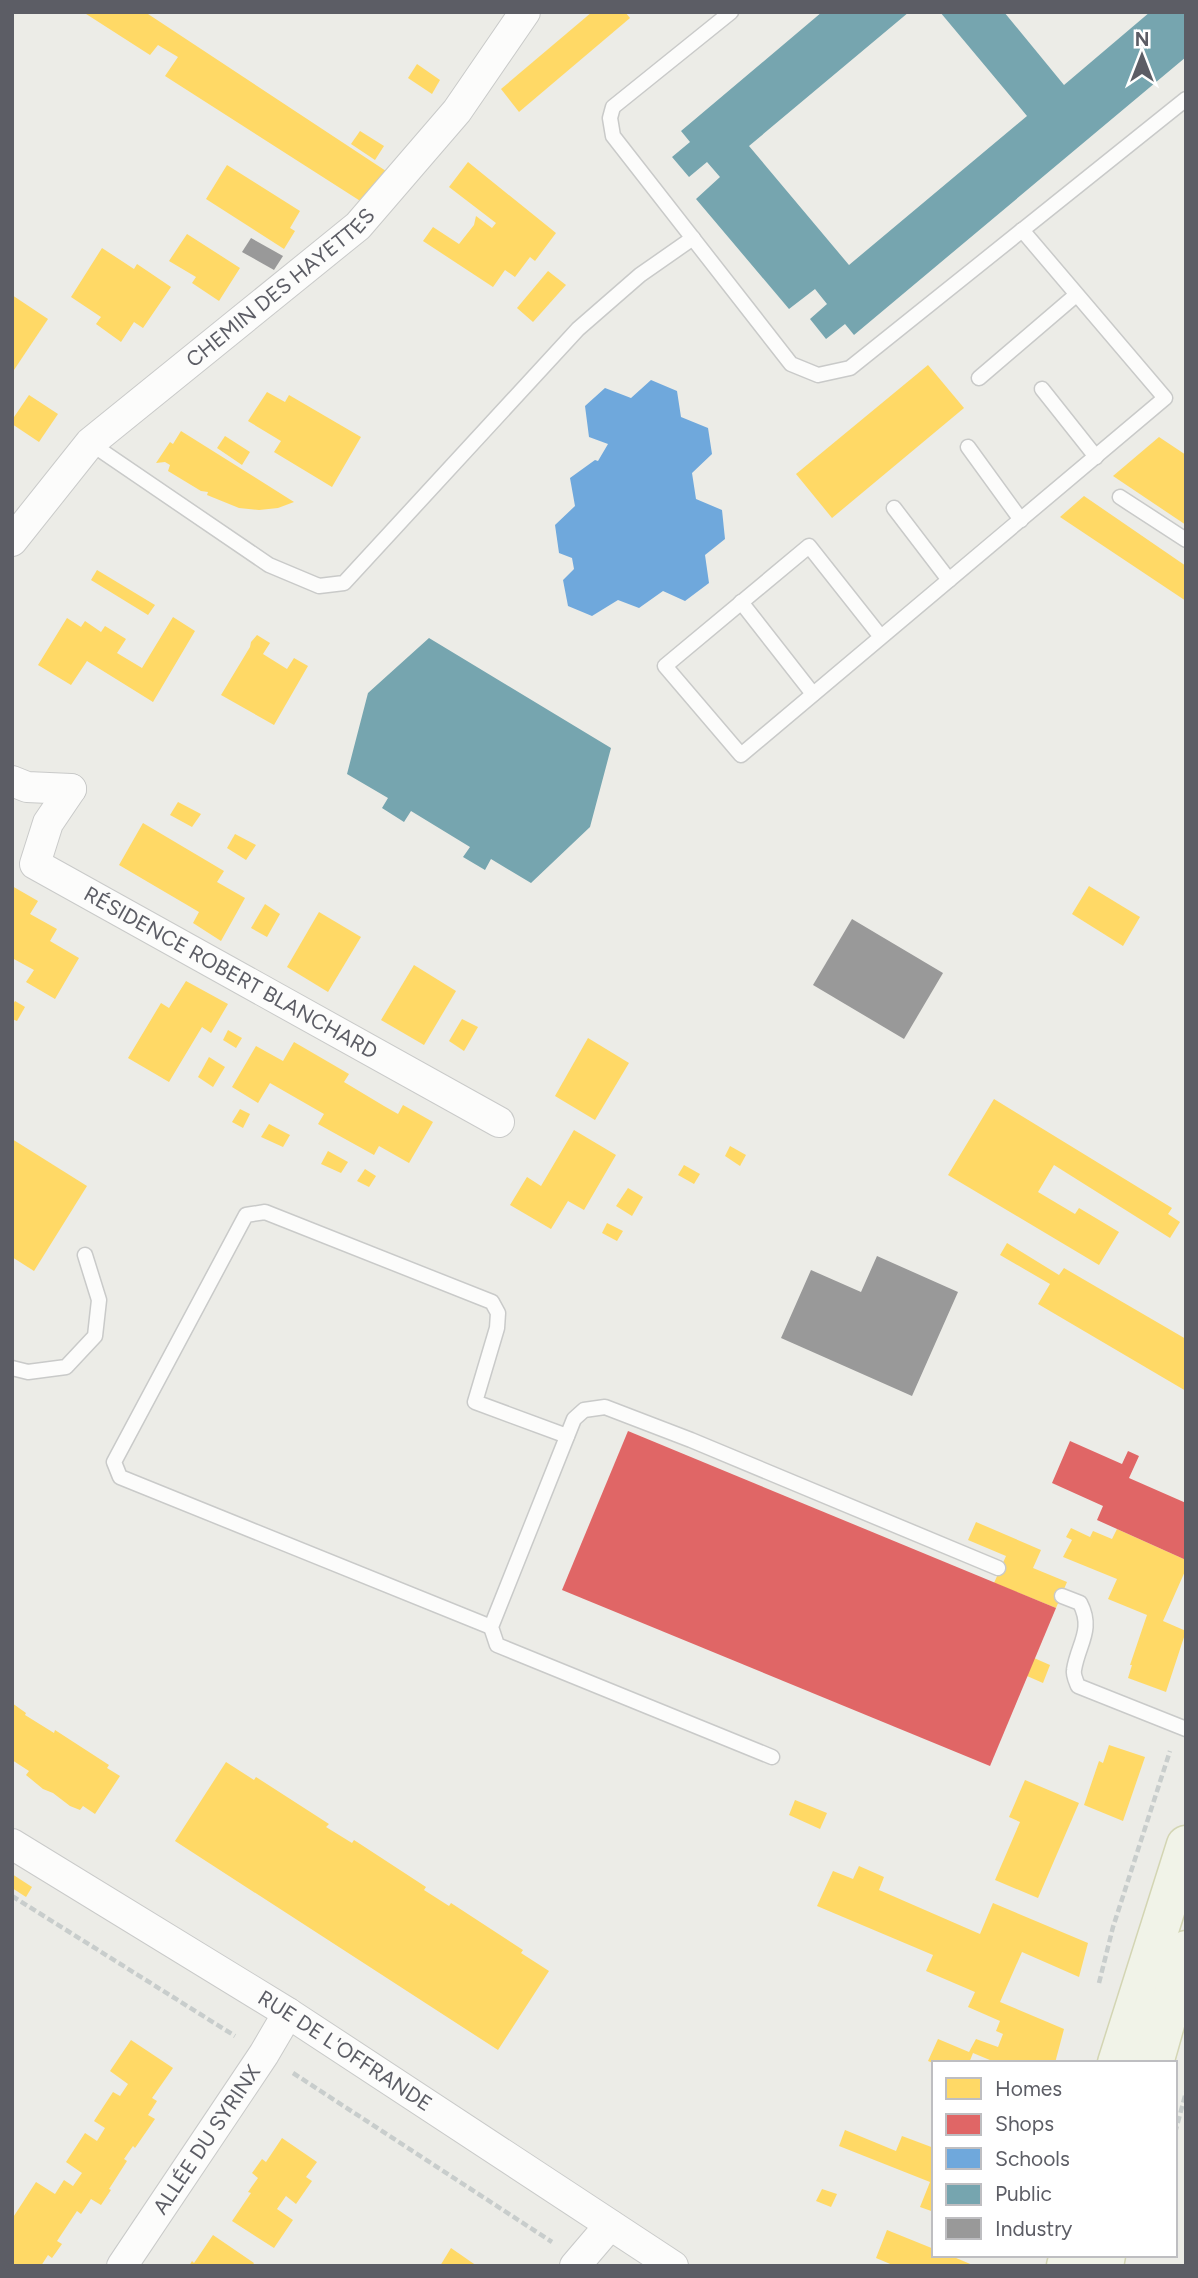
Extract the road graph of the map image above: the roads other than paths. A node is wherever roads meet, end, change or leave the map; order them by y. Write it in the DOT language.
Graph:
graph roads {
  1 [pos="524,12"];
  2 [pos="731,12"];
  3 [pos="1186,99"];
  4 [pos="1022,230"];
  5 [pos="693,238"];
  6 [pos="1076,295"];
  7 [pos="979,378"];
  8 [pos="1042,389"];
  9 [pos="90,443"];
  10 [pos="968,447"];
  11 [pos="1096,457"];
  12 [pos="1120,497"];
  13 [pos="894,508"];
  14 [pos="1021,520"];
  15 [pos="1186,540"];
  16 [pos="12,541"];
  17 [pos="949,580"];
  18 [pos="741,603"];
  19 [pos="881,637"];
  20 [pos="813,694"];
  21 [pos="12,780"];
  22 [pos="499,1122"];
  23 [pos="85,1255"];
  24 [pos="12,1368"];
  25 [pos="567,1437"];
  26 [pos="998,1568"];
  27 [pos="1062,1596"];
  28 [pos="491,1627"];
  29 [pos="1182,1727"];
  30 [pos="772,1757"];
  31 [pos="12,1844"];
  32 [pos="1186,1845"];
  33 [pos="1186,1950"];
  34 [pos="288,2013"];
  35 [pos="1118,2061"];
  36 [pos="1155,2061"];
  37 [pos="610,2225"];
  38 [pos="577,2263"];
  39 [pos="122,2266"];
  40 [pos="673,2266"];
  1 -- 9 [label="street, CHEMIN DES HAYETTES"];
  2 -- 5 [label="lane"];
  3 -- 4 [label="lane"];
  4 -- 5 [label="lane"];
  4 -- 6 [label="lane"];
  5 -- 9 [label="lane"];
  6 -- 7 [label="lane"];
  6 -- 11 [label="lane"];
  8 -- 11 [label="lane"];
  9 -- 16 [label="street, CHEMIN DES HAYETTES"];
  10 -- 14 [label="lane"];
  11 -- 14 [label="lane"];
  12 -- 15 [label="lane"];
  13 -- 17 [label="lane"];
  14 -- 17 [label="lane"];
  17 -- 19 [label="lane"];
  18 -- 19 [label="lane"];
  18 -- 20 [label="lane"];
  18 -- 20 [label="lane"];
  19 -- 20 [label="lane"];
  21 -- 22 [label="street, RÉSIDENCE ROBERT BLANCHARD"];
  23 -- 24 [label="lane"];
  25 -- 26 [label="lane"];
  25 -- 28 [label="lane"];
  25 -- 28 [label="lane"];
  27 -- 29 [label="lane"];
  28 -- 30 [label="lane"];
  31 -- 34 [label="street, RUE DE L'OFFRANDE"];
  32 -- 35 [label="main road"];
  33 -- 36 [label="main road"];
  34 -- 37 [label="street, RUE DE L'OFFRANDE"];
  34 -- 39 [label="street, ALLÉE DU SYRINX"];
  37 -- 38 [label="street"];
  37 -- 40 [label="street, RUE DE L'OFFRANDE"];
}
